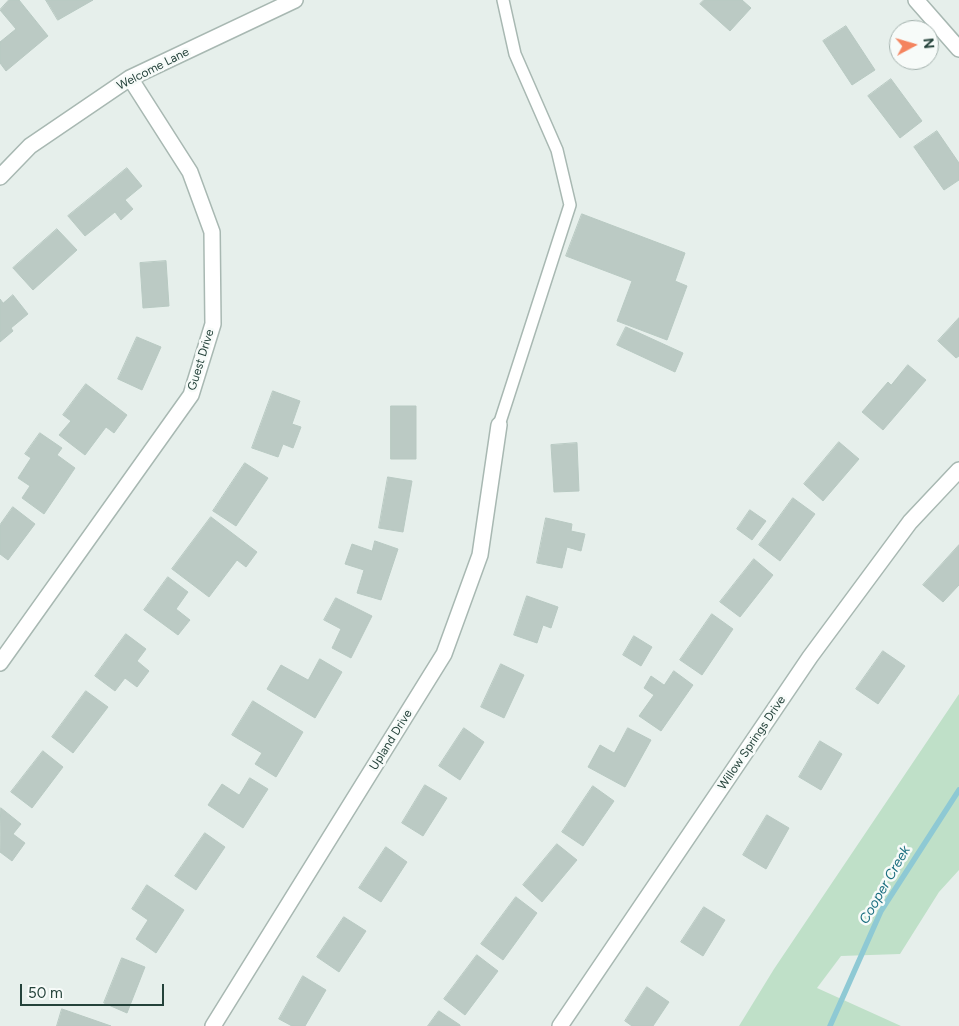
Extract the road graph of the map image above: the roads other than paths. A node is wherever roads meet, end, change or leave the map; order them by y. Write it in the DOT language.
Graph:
graph roads {
  1 [pos="296,0"];
  2 [pos="503,0"];
  3 [pos="916,0"];
  4 [pos="959,49"];
  5 [pos="130,78"];
  6 [pos="0,177"];
  7 [pos="498,425"];
  8 [pos="959,470"];
  9 [pos="0,663"];
  10 [pos="212,1026"];
  11 [pos="560,1026"];
  1 -- 5 [label="street, Welcome Lane"];
  2 -- 7 [label="lane"];
  3 -- 4 [label="street"];
  5 -- 6 [label="street, Welcome Lane"];
  5 -- 9 [label="street, Guest Drive"];
  7 -- 10 [label="street, Upland Drive"];
  8 -- 11 [label="street, Willow Springs Drive"];
}
